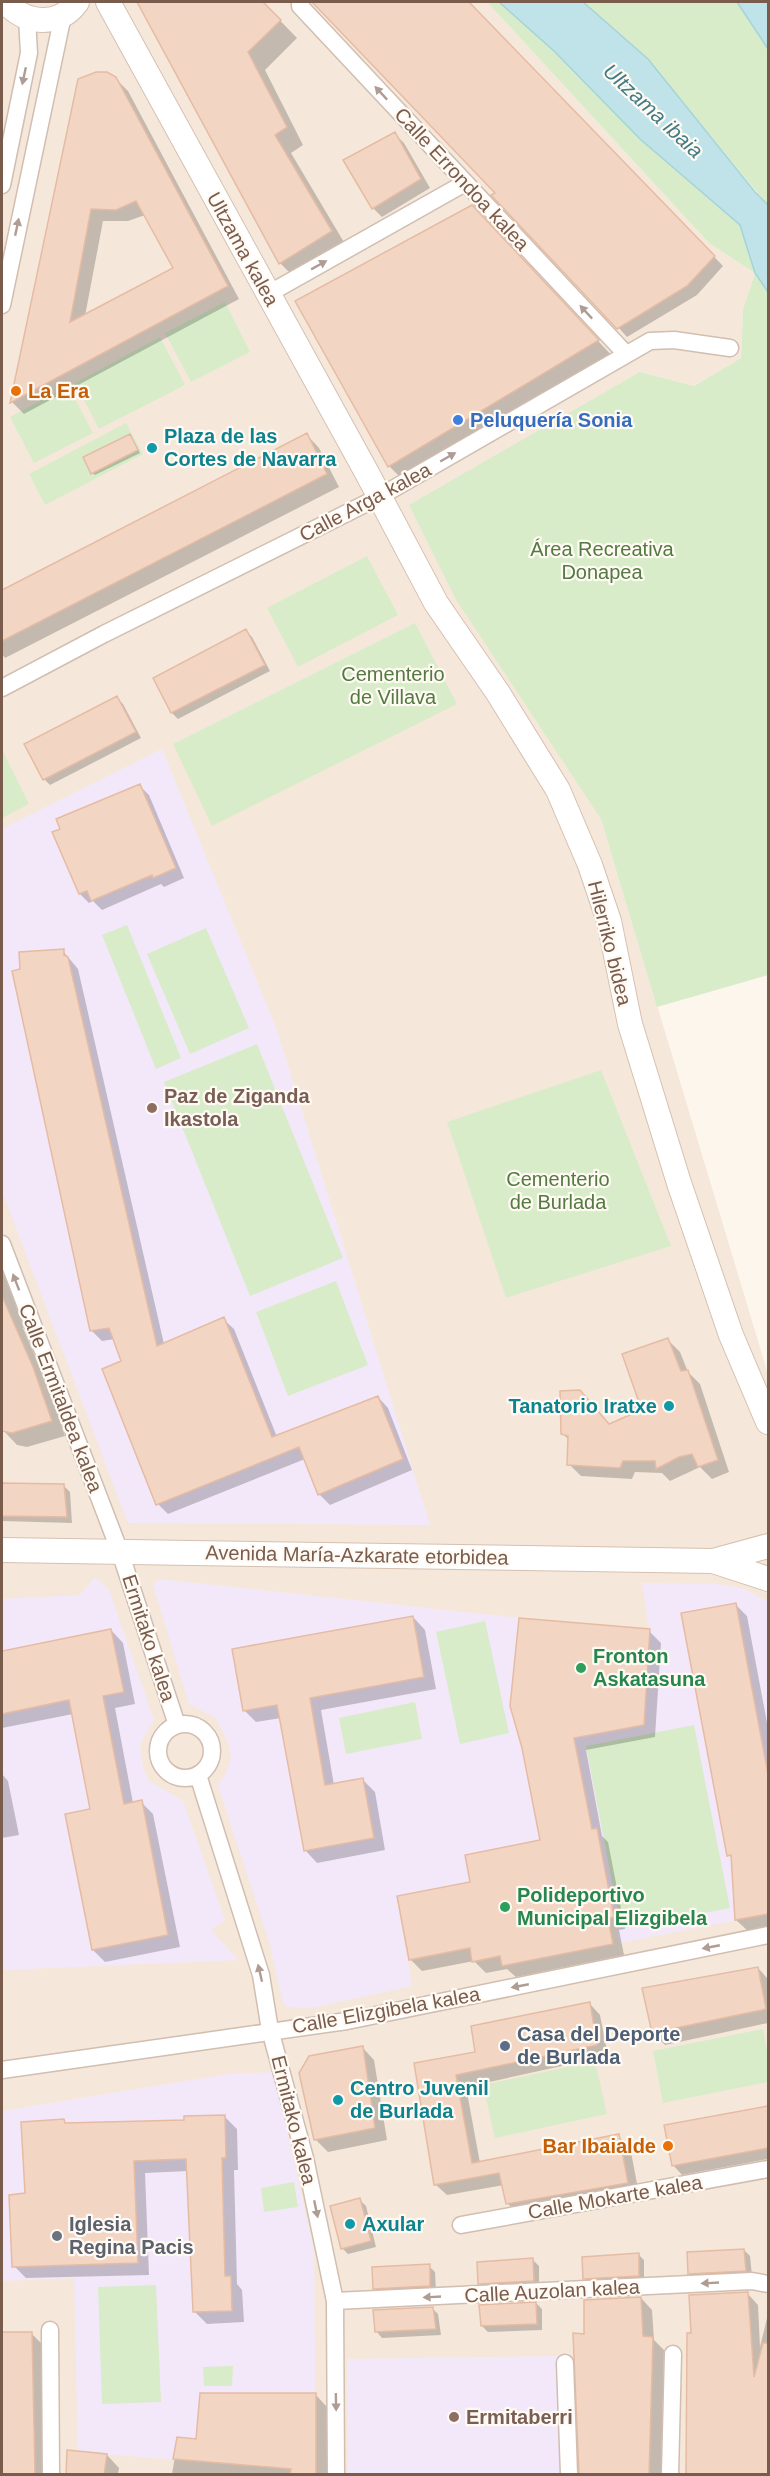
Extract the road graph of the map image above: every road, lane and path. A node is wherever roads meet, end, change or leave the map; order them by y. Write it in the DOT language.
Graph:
graph roads {
  1 [pos="6,2"];
  2 [pos="108,2"];
  3 [pos="300,2"];
  4 [pos="70,8"];
  5 [pos="27,18"];
  6 [pos="465,183"];
  7 [pos="2,185"];
  8 [pos="268,294"];
  9 [pos="2,305"];
  10 [pos="730,348"];
  11 [pos="627,354"];
  12 [pos="379,497"];
  13 [pos="2,688"];
  14 [pos="2,1244"];
  15 [pos="768,1422"];
  16 [pos="768,1546"];
  17 [pos="2,1550"];
  18 [pos="120,1552"];
  19 [pos="713,1561"];
  20 [pos="768,1579"];
  21 [pos="177,1725"];
  22 [pos="198,1775"];
  23 [pos="768,1935"];
  24 [pos="270,2030"];
  25 [pos="2,2070"];
  26 [pos="768,2169"];
  27 [pos="461,2225"];
  28 [pos="768,2284"];
  29 [pos="335,2301"];
  30 [pos="50,2330"];
  31 [pos="673,2354"];
  32 [pos="565,2363"];
  33 [pos="51,2475"];
  34 [pos="336,2475"];
  35 [pos="569,2475"];
  36 [pos="670,2475"];
  1 -- 5 [label="street"];
  2 -- 8 [label="street, Ultzama kalea"];
  6 -- 3 [label="street, Calle Errondoa kalea, one-way"];
  4 -- 5 [label="street"];
  9 -- 4 [label="street, one-way"];
  5 -- 7 [label="street, one-way"];
  8 -- 6 [label="street, one-way"];
  11 -- 6 [label="street, Calle Errondoa kalea, one-way"];
  8 -- 12 [label="street, Ultzama kalea"];
  10 -- 11 [label="street, Calle Arga kalea"];
  12 -- 11 [label="street, Calle Arga kalea, one-way"];
  12 -- 13 [label="street, Calle Arga kalea"];
  12 -- 15 [label="street, Hilerriko bidea"];
  18 -- 14 [label="street, Calle Ermitaldea kalea, one-way"];
  16 -- 19 [label="street"];
  17 -- 18 [label="street, Avenida María-Azkarate etorbidea"];
  18 -- 19 [label="street, Avenida María-Azkarate etorbidea"];
  18 -- 21 [label="street, Ermitako kalea"];
  19 -- 20 [label="street"];
  21 -- 22 [label="street, Ermitako kalea"];
  21 -- 22 [label="street, Ermitako kalea"];
  24 -- 22 [label="street, Ermitako kalea, one-way"];
  23 -- 24 [label="street, Calle Elizgibela kalea, one-way"];
  24 -- 25 [label="street, Calle Elizgibela kalea"];
  24 -- 29 [label="street, Ermitako kalea, one-way"];
  26 -- 27 [label="street, Calle Mokarte kalea"];
  28 -- 29 [label="street, Calle Auzolan kalea, one-way"];
  29 -- 34 [label="street, Ermitako kalea, one-way"];
  30 -- 33 [label="street"];
  31 -- 36 [label="street"];
  32 -- 35 [label="street"];
}
